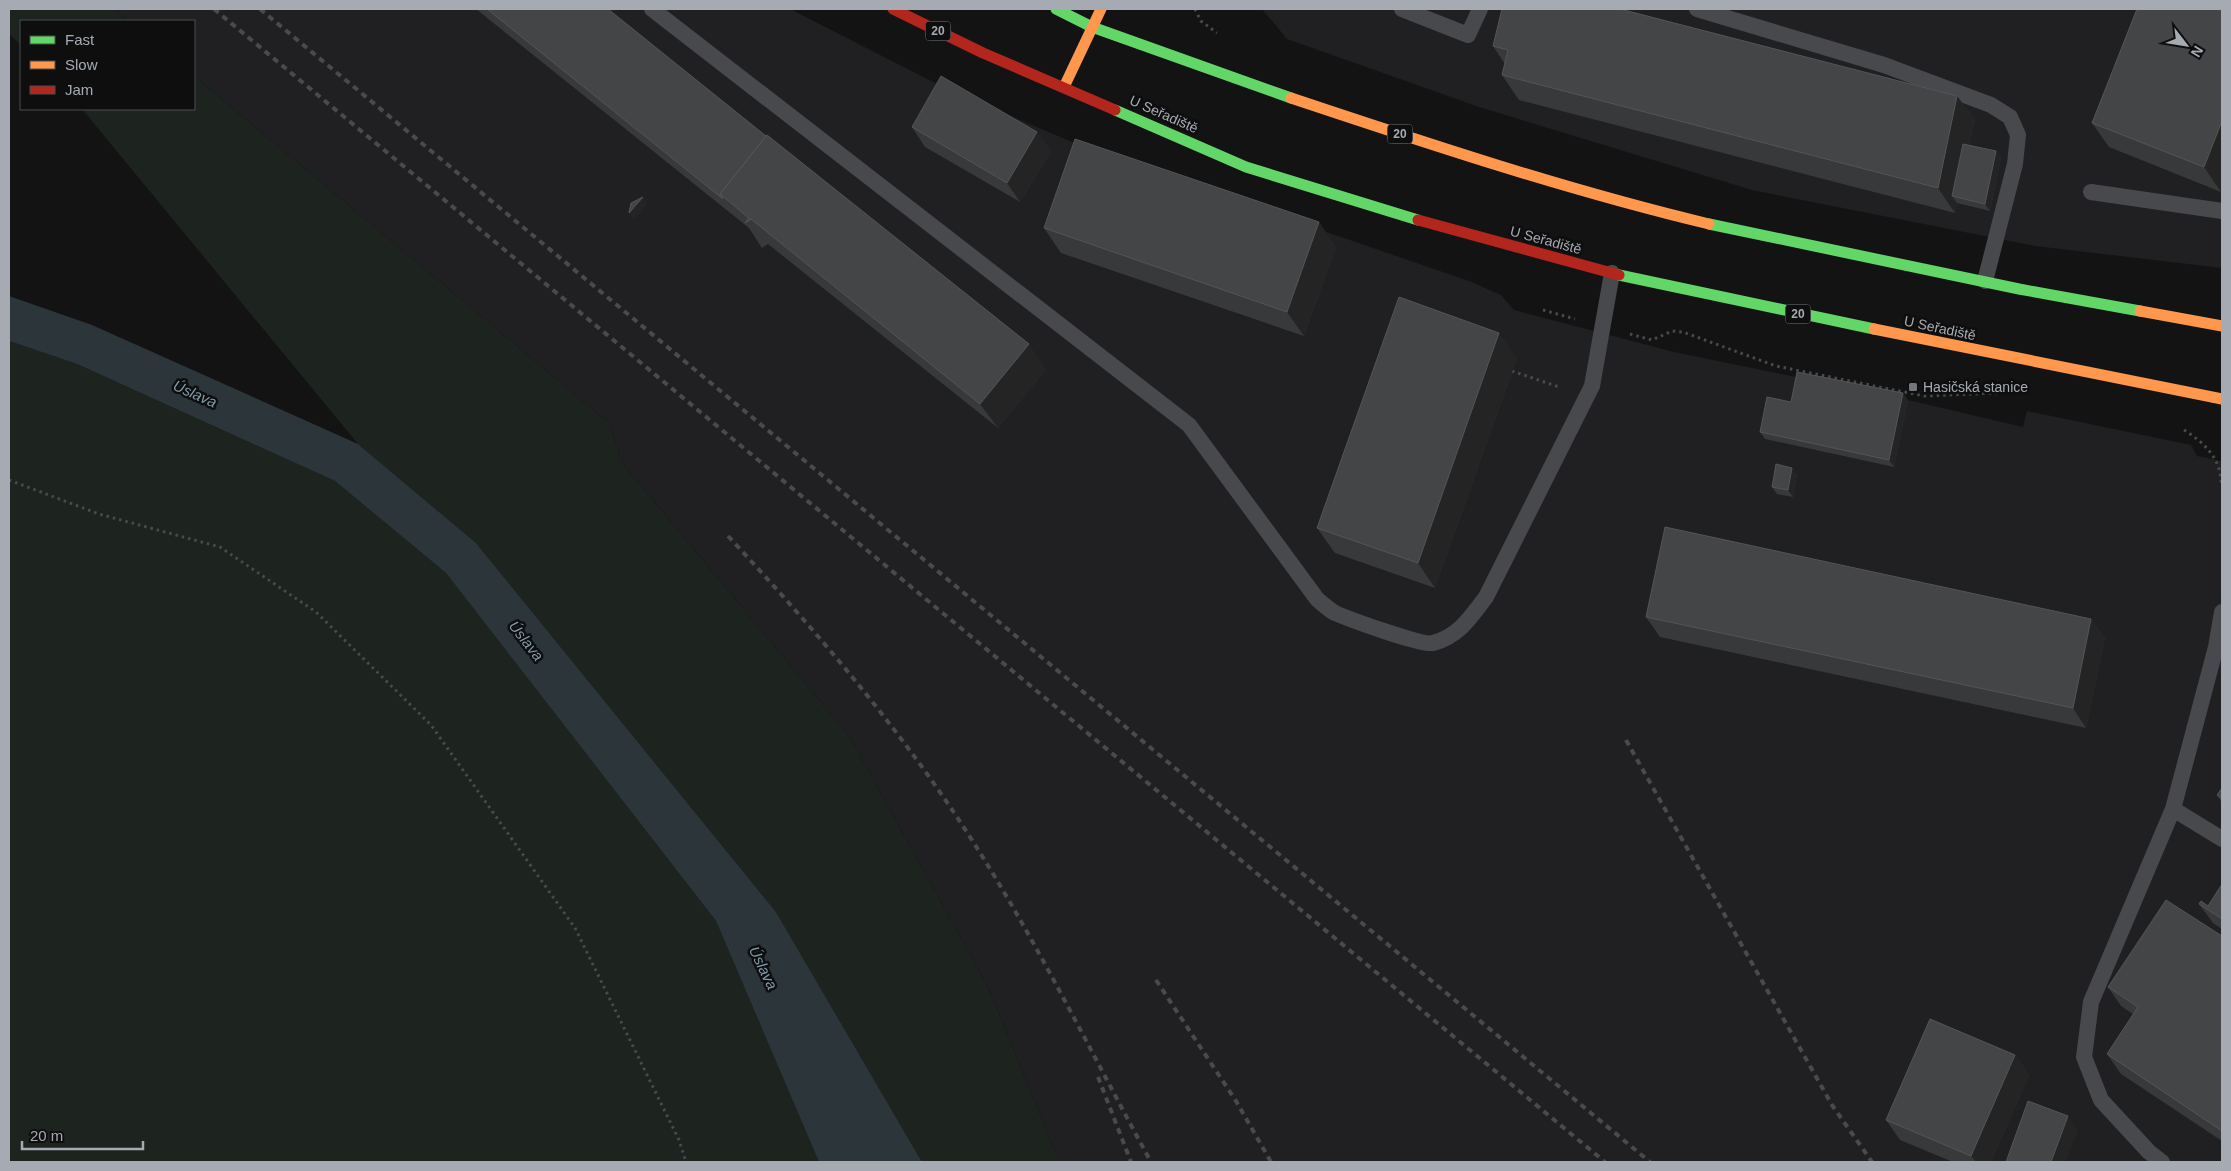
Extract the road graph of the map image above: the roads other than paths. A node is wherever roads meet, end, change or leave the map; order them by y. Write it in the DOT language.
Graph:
graph roads {
  1 [pos="652,9"];
  2 [pos="893,9"];
  3 [pos="1056,9"];
  4 [pos="1101,9"];
  5 [pos="1402,9"];
  6 [pos="1480,9"];
  7 [pos="1697,9"];
  8 [pos="1092,27"];
  9 [pos="1064,87"];
  10 [pos="2091,192"];
  11 [pos="2222,210"];
  12 [pos="1612,273"];
  13 [pos="1985,282"];
  14 [pos="2222,326"];
  15 [pos="2222,399"];
  16 [pos="2222,612"];
  17 [pos="2173,809"];
  18 [pos="2222,839"];
  19 [pos="2151,1157"];
  20 [pos="2162,1162"];
  1 -- 12 [label="lane"];
  2 -- 9 [label="main road, U Seřadiště / 20"];
  3 -- 8 [label="main road, 20"];
  4 -- 8 [label="main road"];
  5 -- 6 [label="lane"];
  7 -- 13 [label="lane"];
  8 -- 9 [label="main road"];
  8 -- 13 [label="main road, 20"];
  9 -- 12 [label="main road, U Seřadiště / 20"];
  10 -- 11 [label="lane"];
  12 -- 15 [label="main road, U Seřadiště / 20"];
  13 -- 14 [label="main road, 20"];
  16 -- 17 [label="lane"];
  17 -- 18 [label="lane"];
  17 -- 19 [label="lane"];
  19 -- 20 [label="lane"];
}
